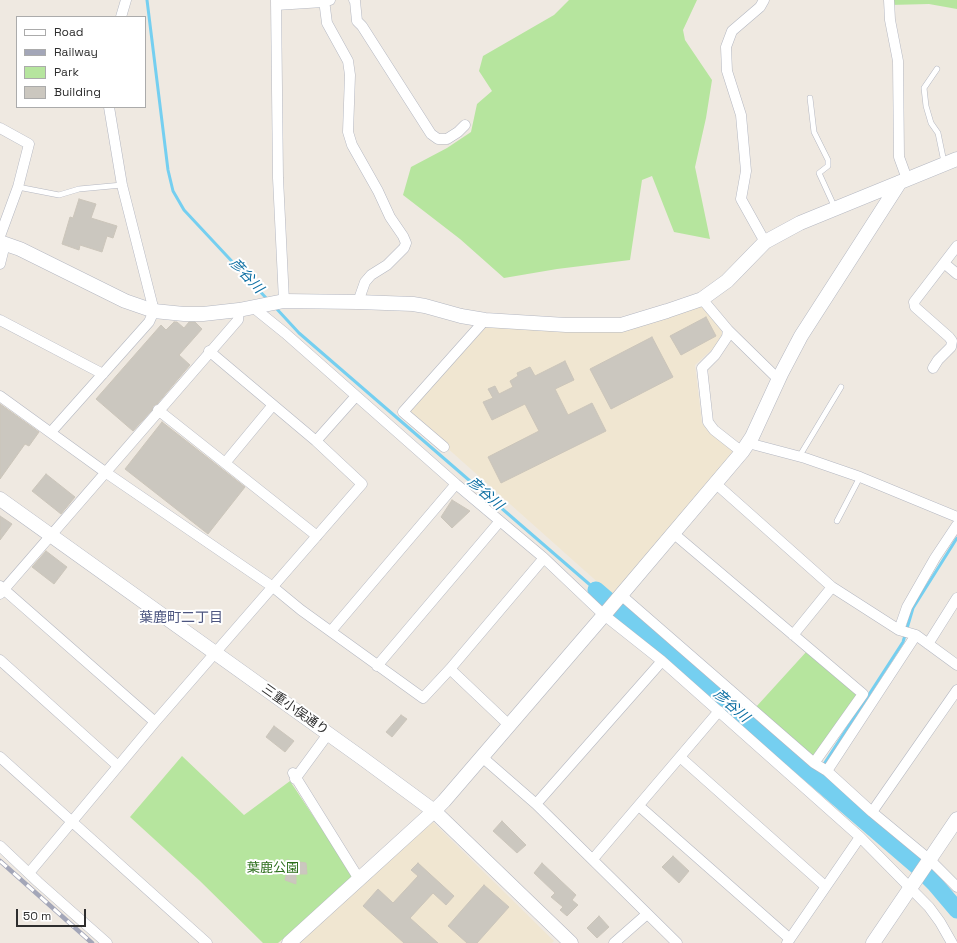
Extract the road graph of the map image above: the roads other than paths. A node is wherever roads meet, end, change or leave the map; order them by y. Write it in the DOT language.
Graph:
graph roads {
  1 [pos="126,0"];
  2 [pos="354,0"];
  3 [pos="764,0"];
  4 [pos="889,0"];
  5 [pos="326,1"];
  6 [pos="276,3"];
  7 [pos="121,16"];
  8 [pos="937,68"];
  9 [pos="810,98"];
  10 [pos="109,108"];
  11 [pos="465,125"];
  12 [pos="0,128"];
  13 [pos="951,162"];
  14 [pos="903,181"];
  15 [pos="122,184"];
  16 [pos="18,187"];
  17 [pos="836,208"];
  18 [pos="2,240"];
  19 [pos="764,242"];
  20 [pos="957,246"];
  21 [pos="944,263"];
  22 [pos="0,264"];
  23 [pos="957,274"];
  24 [pos="702,299"];
  25 [pos="282,301"];
  26 [pos="358,302"];
  27 [pos="258,307"];
  28 [pos="239,310"];
  29 [pos="154,311"];
  30 [pos="0,320"];
  31 [pos="485,320"];
  32 [pos="728,330"];
  33 [pos="209,351"];
  34 [pos="933,368"];
  35 [pos="103,374"];
  36 [pos="778,379"];
  37 [pos="841,387"];
  38 [pos="0,396"];
  39 [pos="356,396"];
  40 [pos="273,405"];
  41 [pos="158,410"];
  42 [pos="51,432"];
  43 [pos="316,441"];
  44 [pos="444,447"];
  45 [pos="745,447"];
  46 [pos="799,457"];
  47 [pos="225,463"];
  48 [pos="105,472"];
  49 [pos="860,478"];
  50 [pos="715,483"];
  51 [pos="456,484"];
  52 [pos="0,499"];
  53 [pos="957,517"];
  54 [pos="500,521"];
  55 [pos="837,521"];
  56 [pos="957,525"];
  57 [pos="673,533"];
  58 [pos="51,536"];
  59 [pos="317,536"];
  60 [pos="544,558"];
  61 [pos="273,587"];
  62 [pos="832,587"];
  63 [pos="1,590"];
  64 [pos="957,598"];
  65 [pos="612,606"];
  66 [pos="899,630"];
  67 [pos="331,631"];
  68 [pos="793,635"];
  69 [pos="916,635"];
  70 [pos="928,644"];
  71 [pos="215,654"];
  72 [pos="0,660"];
  73 [pos="662,661"];
  74 [pos="957,665"];
  75 [pos="377,666"];
  76 [pos="450,669"];
  77 [pos="957,690"];
  78 [pos="720,711"];
  79 [pos="155,722"];
  80 [pos="509,726"];
  81 [pos="328,734"];
  82 [pos="482,757"];
  83 [pos="680,757"];
  84 [pos="2,762"];
  85 [pos="814,762"];
  86 [pos="118,766"];
  87 [pos="827,771"];
  88 [pos="536,804"];
  89 [pos="639,806"];
  90 [pos="434,811"];
  91 [pos="872,812"];
  92 [pos="957,819"];
  93 [pos="71,821"];
  94 [pos="860,836"];
  95 [pos="0,846"];
  96 [pos="593,859"];
  97 [pos="927,864"];
  98 [pos="29,873"];
  99 [pos="359,879"];
  100 [pos="825,886"];
  101 [pos="912,886"];
  102 [pos="957,887"];
  103 [pos="647,914"];
  104 [pos="566,941"];
  105 [pos="788,941"];
  106 [pos="107,943"];
  107 [pos="207,943"];
  108 [pos="289,943"];
  109 [pos="614,943"];
  110 [pos="677,943"];
  111 [pos="873,943"];
  112 [pos="952,943"];
  1 -- 7 [label="street"];
  2 -- 11 [label="street"];
  3 -- 19 [label="street"];
  4 -- 14 [label="street"];
  5 -- 6 [label="street"];
  5 -- 26 [label="street"];
  6 -- 25 [label="street"];
  8 -- 13 [label="lane"];
  9 -- 17 [label="lane"];
  10 -- 15 [label="street"];
  12 -- 16 [label="street"];
  13 -- 14 [label="street"];
  14 -- 17 [label="street"];
  14 -- 36 [label="street"];
  15 -- 16 [label="lane"];
  15 -- 29 [label="street"];
  16 -- 18 [label="street"];
  17 -- 19 [label="street"];
  18 -- 22 [label="street"];
  18 -- 29 [label="street"];
  19 -- 24 [label="street"];
  20 -- 21 [label="street"];
  21 -- 23 [label="street"];
  21 -- 34 [label="street"];
  24 -- 31 [label="street"];
  24 -- 32 [label="street"];
  25 -- 26 [label="street"];
  25 -- 27 [label="street"];
  26 -- 31 [label="street"];
  27 -- 28 [label="street"];
  27 -- 39 [label="street"];
  28 -- 29 [label="street"];
  28 -- 33 [label="street"];
  29 -- 35 [label="street"];
  30 -- 35 [label="street"];
  31 -- 44 [label="street"];
  32 -- 36 [label="street"];
  32 -- 45 [label="street"];
  33 -- 40 [label="street"];
  33 -- 41 [label="street"];
  35 -- 42 [label="street"];
  36 -- 45 [label="street"];
  37 -- 46 [label="lane"];
  38 -- 42 [label="street"];
  39 -- 43 [label="street"];
  39 -- 51 [label="street"];
  40 -- 43 [label="street"];
  40 -- 47 [label="street"];
  41 -- 47 [label="street"];
  41 -- 48 [label="street"];
  42 -- 48 [label="street"];
  43 -- 59 [label="street"];
  45 -- 46 [label="street"];
  45 -- 50 [label="street"];
  46 -- 49 [label="street"];
  47 -- 59 [label="street"];
  48 -- 58 [label="street"];
  48 -- 61 [label="street"];
  49 -- 53 [label="street"];
  49 -- 55 [label="lane"];
  50 -- 57 [label="street"];
  50 -- 62 [label="street"];
  51 -- 54 [label="street"];
  51 -- 67 [label="street"];
  52 -- 58 [label="street, 三重小俣通り"];
  54 -- 60 [label="street"];
  54 -- 75 [label="street"];
  56 -- 66 [label="street"];
  57 -- 65 [label="street"];
  57 -- 68 [label="street"];
  58 -- 63 [label="street"];
  58 -- 71 [label="street, 三重小俣通り"];
  59 -- 61 [label="street"];
  60 -- 65 [label="street"];
  60 -- 76 [label="street"];
  61 -- 67 [label="street"];
  61 -- 71 [label="street"];
  62 -- 66 [label="street"];
  62 -- 68 [label="street"];
  63 -- 79 [label="street"];
  64 -- 70 [label="street"];
  65 -- 73 [label="street"];
  65 -- 80 [label="street"];
  65 -- 85 [label="street"];
  66 -- 69 [label="street"];
  67 -- 75 [label="street"];
  68 -- 85 [label="street"];
  69 -- 70 [label="street"];
  69 -- 87 [label="street"];
  70 -- 74 [label="street"];
  71 -- 79 [label="street"];
  71 -- 81 [label="street, 三重小俣通り"];
  72 -- 86 [label="street"];
  73 -- 78 [label="street"];
  73 -- 88 [label="street"];
  75 -- 76 [label="street"];
  76 -- 80 [label="street"];
  77 -- 91 [label="street"];
  78 -- 83 [label="street"];
  78 -- 94 [label="street"];
  79 -- 86 [label="street"];
  80 -- 82 [label="street"];
  81 -- 90 [label="street, 三重小俣通り"];
  81 -- 99 [label="street"];
  82 -- 88 [label="street"];
  82 -- 90 [label="street"];
  83 -- 89 [label="street"];
  83 -- 100 [label="street"];
  84 -- 93 [label="street"];
  85 -- 87 [label="street"];
  86 -- 93 [label="street"];
  87 -- 91 [label="street"];
  88 -- 96 [label="street"];
  89 -- 96 [label="street"];
  89 -- 105 [label="street"];
  90 -- 99 [label="street"];
  90 -- 104 [label="street, 三重小俣通り"];
  91 -- 97 [label="street"];
  92 -- 97 [label="street"];
  93 -- 98 [label="street"];
  93 -- 107 [label="street"];
  94 -- 100 [label="street"];
  94 -- 101 [label="street"];
  95 -- 98 [label="street"];
  96 -- 103 [label="street"];
  97 -- 101 [label="street"];
  97 -- 102 [label="street"];
  98 -- 106 [label="street"];
  99 -- 108 [label="street"];
  100 -- 105 [label="street"];
  101 -- 111 [label="street"];
  101 -- 112 [label="street"];
  103 -- 109 [label="street"];
  103 -- 110 [label="street"];
}
